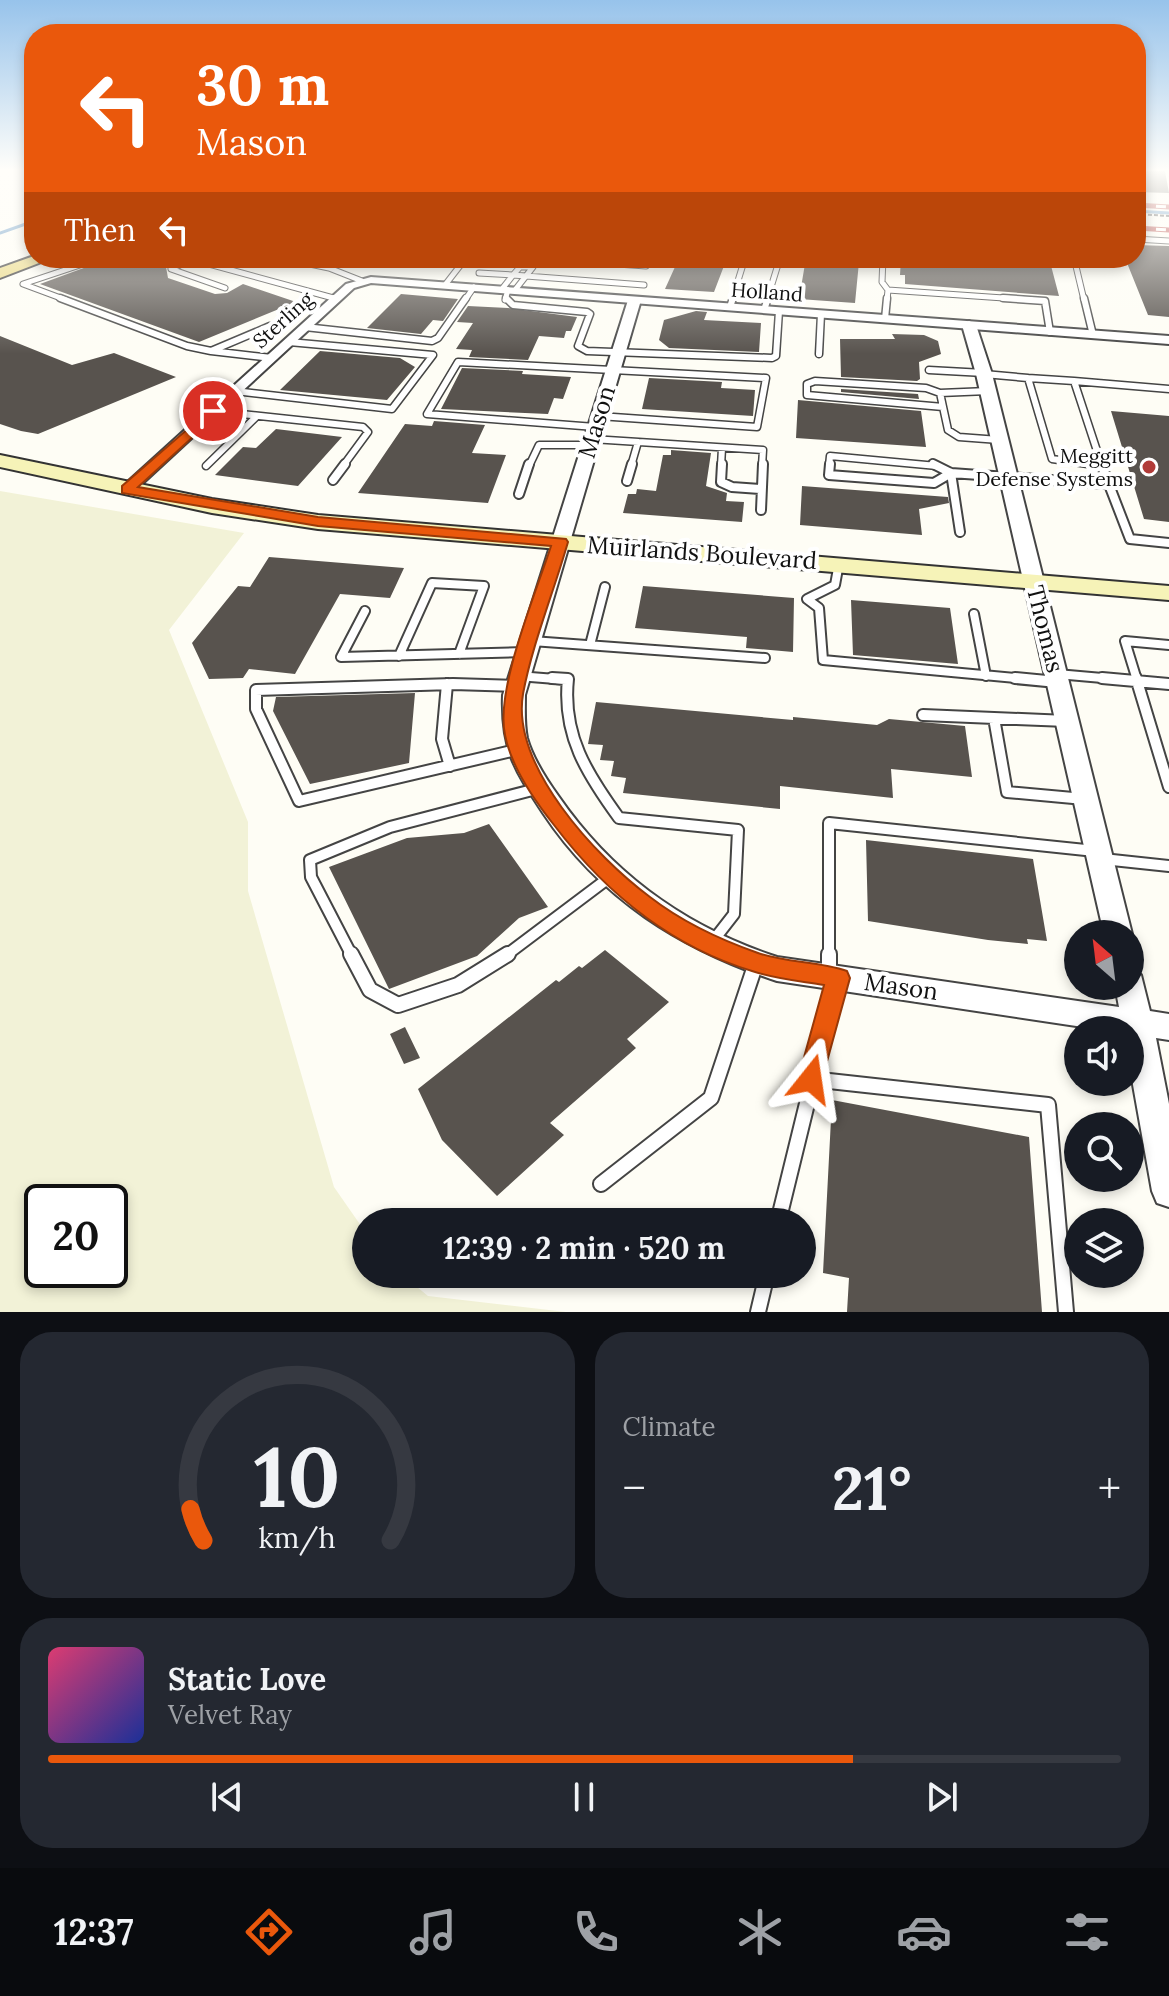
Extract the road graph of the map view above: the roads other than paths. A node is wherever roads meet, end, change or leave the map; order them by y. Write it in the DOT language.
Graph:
graph roads {
  1 [pos="1146,240"];
  2 [pos="1169,241"];
  3 [pos="24,253"];
  4 [pos="0,261"];
  5 [pos="24,265"];
  6 [pos="71,268"];
  7 [pos="173,268"];
  8 [pos="223,268"];
  9 [pos="329,268"];
  10 [pos="458,268"];
  11 [pos="519,268"];
  12 [pos="532,268"];
  13 [pos="742,268"];
  14 [pos="777,268"];
  15 [pos="883,268"];
  16 [pos="1076,268"];
  17 [pos="0,273"];
  18 [pos="479,273"];
  19 [pos="513,275"];
  20 [pos="526,276"];
  21 [pos="362,281"];
  22 [pos="445,285"];
  23 [pos="474,287"];
  24 [pos="225,288"];
  25 [pos="508,290"];
  26 [pos="888,290"];
  27 [pos="639,292"];
  28 [pos="337,299"];
  29 [pos="730,307"];
  30 [pos="764,310"];
  31 [pos="779,311"];
  32 [pos="821,314"];
  33 [pos="885,319"];
  34 [pos="969,325"];
  35 [pos="270,326"];
  36 [pos="305,327"];
  37 [pos="1050,332"];
  38 [pos="1093,335"];
  39 [pos="1169,340"];
  40 [pos="289,342"];
  41 [pos="211,351"];
  42 [pos="819,354"];
  43 [pos="272,358"];
  44 [pos="615,361"];
  45 [pos="929,370"];
  46 [pos="1028,378"];
  47 [pos="985,380"];
  48 [pos="1074,381"];
  49 [pos="1169,389"];
  50 [pos="235,391"];
  51 [pos="940,393"];
  52 [pos="943,407"];
  53 [pos="213,411"];
  54 [pos="257,416"];
  55 [pos="594,432"];
  56 [pos="999,440"];
  57 [pos="638,442"];
  58 [pos="722,448"];
  59 [pos="0,461"];
  60 [pos="1101,463"];
  61 [pos="206,466"];
  62 [pos="951,473"];
  63 [pos="1007,477"];
  64 [pos="333,480"];
  65 [pos="627,481"];
  66 [pos="1108,484"];
  67 [pos="760,489"];
  68 [pos="127,490"];
  69 [pos="519,494"];
  70 [pos="761,510"];
  71 [pos="960,532"];
  72 [pos="560,542"];
  73 [pos="1169,543"];
  74 [pos="839,563"];
  75 [pos="1033,580"];
  76 [pos="605,587"];
  77 [pos="1169,593"];
  78 [pos="365,611"];
  79 [pos="974,614"];
  80 [pos="590,645"];
  81 [pos="1169,645"];
  82 [pos="459,654"];
  83 [pos="399,656"];
  84 [pos="765,658"];
  85 [pos="522,664"];
  86 [pos="986,676"];
  87 [pos="1056,678"];
  88 [pos="1136,680"];
  89 [pos="447,684"];
  90 [pos="1169,684"];
  91 [pos="923,715"];
  92 [pos="994,718"];
  93 [pos="1067,721"];
  94 [pos="520,749"];
  95 [pos="450,766"];
  96 [pos="1169,787"];
  97 [pos="540,788"];
  98 [pos="1086,799"];
  99 [pos="1099,855"];
  100 [pos="1169,866"];
  101 [pos="610,877"];
  102 [pos="1115,920"];
  103 [pos="711,943"];
  104 [pos="756,963"];
  105 [pos="834,977"];
  106 [pos="1139,1000"];
  107 [pos="1154,1025"];
  108 [pos="811,1079"];
  109 [pos="601,1184"];
  110 [pos="1169,1191"];
  111 [pos="781,1208"];
  112 [pos="764,1288"];
  113 [pos="758,1312"];
  114 [pos="1066,1312"];
  1 -- 2 [label="lane"];
  3 -- 4 [label="main road"];
  5 -- 17 [label="main road"];
  6 -- 41 [label="lane"];
  7 -- 24 [label="lane"];
  8 -- 28 [label="lane"];
  9 -- 21 [label="lane"];
  10 -- 22 [label="lane"];
  11 -- 19 [label="lane"];
  12 -- 20 [label="lane"];
  13 -- 29 [label="lane"];
  14 -- 30 [label="lane"];
  15 -- 26 [label="lane"];
  16 -- 38 [label="lane"];
  18 -- 19 [label="lane"];
  19 -- 20 [label="lane"];
  19 -- 25 [label="lane"];
  20 -- 25 [label="lane"];
  20 -- 27 [label="lane"];
  21 -- 22 [label="street, Holland"];
  21 -- 28 [label="street, Sterling"];
  22 -- 23 [label="street, Holland"];
  23 -- 25 [label="street, Holland"];
  23 -- 36 [label="lane"];
  25 -- 27 [label="street, Holland"];
  25 -- 44 [label="lane"];
  26 -- 33 [label="lane"];
  26 -- 37 [label="lane"];
  27 -- 29 [label="street, Holland"];
  27 -- 44 [label="street, Mason"];
  28 -- 36 [label="street, Sterling"];
  29 -- 30 [label="street, Holland"];
  30 -- 31 [label="street, Holland"];
  31 -- 32 [label="street, Holland"];
  31 -- 44 [label="lane"];
  32 -- 33 [label="street, Holland"];
  32 -- 42 [label="lane"];
  33 -- 34 [label="street, Holland"];
  34 -- 37 [label="street, Holland"];
  34 -- 47 [label="street, Thomas"];
  35 -- 41 [label="lane"];
  36 -- 40 [label="street, Sterling"];
  37 -- 38 [label="street, Holland"];
  38 -- 39 [label="street, Holland"];
  40 -- 43 [label="street, Sterling"];
  40 -- 50 [label="lane"];
  41 -- 43 [label="lane"];
  43 -- 50 [label="street, Sterling"];
  44 -- 55 [label="street, Mason"];
  44 -- 55 [label="lane"];
  44 -- 55 [label="lane"];
  45 -- 47 [label="lane"];
  46 -- 47 [label="lane"];
  46 -- 48 [label="lane"];
  46 -- 60 [label="lane"];
  47 -- 51 [label="lane"];
  47 -- 56 [label="street, Thomas"];
  48 -- 49 [label="lane"];
  48 -- 60 [label="lane"];
  50 -- 53 [label="street, Sterling"];
  51 -- 52 [label="lane"];
  51 -- 52 [label="lane"];
  52 -- 56 [label="lane"];
  53 -- 54 [label="lane"];
  53 -- 68 [label="street, Sterling"];
  54 -- 61 [label="lane"];
  54 -- 64 [label="lane"];
  55 -- 57 [label="lane"];
  55 -- 69 [label="lane"];
  55 -- 72 [label="street, Mason"];
  56 -- 63 [label="street, Thomas"];
  57 -- 58 [label="lane"];
  57 -- 65 [label="lane"];
  58 -- 67 [label="lane"];
  58 -- 67 [label="lane"];
  59 -- 68 [label="main road, Muirlands Boulevard"];
  60 -- 66 [label="lane"];
  62 -- 62 [label="lane"];
  62 -- 63 [label="lane"];
  62 -- 71 [label="lane"];
  63 -- 66 [label="lane"];
  63 -- 75 [label="street, Thomas"];
  66 -- 73 [label="lane"];
  67 -- 70 [label="lane"];
  68 -- 72 [label="main road, Muirlands Boulevard"];
  72 -- 74 [label="main road, Muirlands Boulevard"];
  72 -- 85 [label="street, Mason"];
  74 -- 75 [label="main road, Muirlands Boulevard"];
  74 -- 86 [label="lane"];
  75 -- 77 [label="main road, Muirlands Boulevard"];
  75 -- 87 [label="street, Thomas"];
  76 -- 80 [label="lane"];
  78 -- 83 [label="lane"];
  79 -- 86 [label="lane"];
  80 -- 84 [label="lane"];
  80 -- 85 [label="lane"];
  81 -- 88 [label="lane"];
  82 -- 83 [label="lane"];
  82 -- 83 [label="lane"];
  82 -- 85 [label="lane"];
  85 -- 89 [label="lane"];
  85 -- 94 [label="street, Mason"];
  85 -- 103 [label="lane"];
  86 -- 87 [label="lane"];
  87 -- 88 [label="lane"];
  87 -- 93 [label="street, Thomas"];
  88 -- 90 [label="lane"];
  88 -- 96 [label="lane"];
  89 -- 95 [label="lane"];
  89 -- 95 [label="lane"];
  91 -- 92 [label="lane"];
  92 -- 93 [label="lane"];
  92 -- 98 [label="lane"];
  93 -- 98 [label="street, Thomas"];
  94 -- 95 [label="lane"];
  94 -- 97 [label="street, Mason"];
  97 -- 101 [label="street, Mason"];
  97 -- 101 [label="lane"];
  98 -- 99 [label="street, Thomas"];
  99 -- 100 [label="lane"];
  99 -- 102 [label="street, Thomas"];
  99 -- 105 [label="lane"];
  101 -- 103 [label="street, Mason"];
  103 -- 104 [label="street, Mason"];
  104 -- 105 [label="street, Mason"];
  104 -- 109 [label="lane"];
  105 -- 107 [label="street, Mason"];
  105 -- 108 [label="lane"];
  106 -- 107 [label="street"];
  107 -- 110 [label="street"];
  108 -- 111 [label="lane"];
  108 -- 114 [label="lane"];
  112 -- 113 [label="lane"];
}
